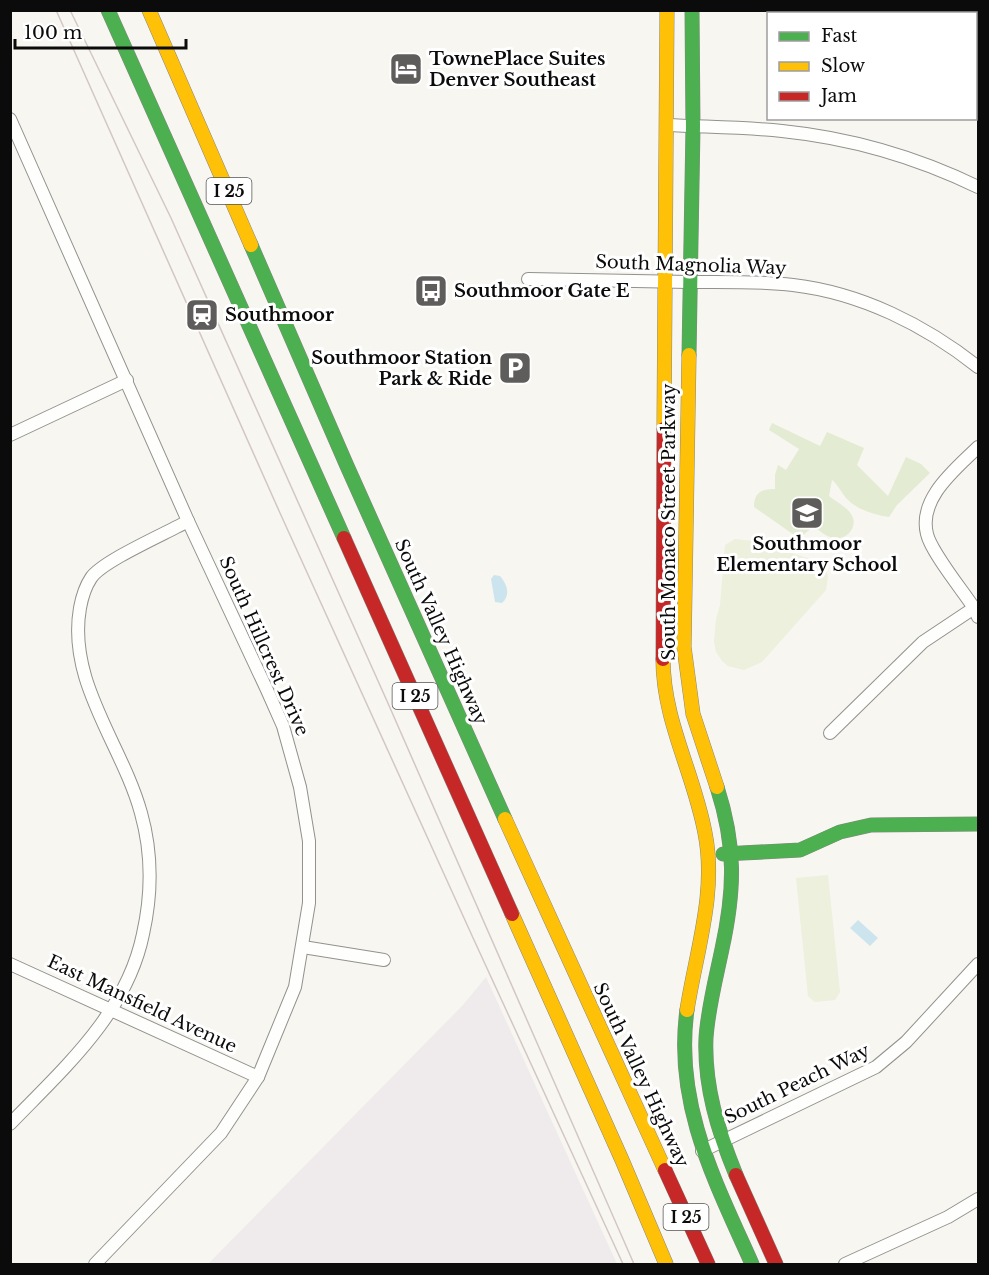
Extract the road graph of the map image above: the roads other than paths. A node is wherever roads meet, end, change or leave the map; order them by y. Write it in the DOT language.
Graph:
graph roads {
  1 [pos="93,10"];
  2 [pos="108,10"];
  3 [pos="149,10"];
  4 [pos="160,10"];
  5 [pos="667,10"];
  6 [pos="692,10"];
  7 [pos="200,124"];
  8 [pos="12,125"];
  9 [pos="667,126"];
  10 [pos="693,127"];
  11 [pos="162,128"];
  12 [pos="978,187"];
  13 [pos="528,279"];
  14 [pos="665,281"];
  15 [pos="690,282"];
  16 [pos="978,367"];
  17 [pos="127,380"];
  18 [pos="10,435"];
  19 [pos="978,447"];
  20 [pos="188,521"];
  21 [pos="976,612"];
  22 [pos="830,733"];
  23 [pos="978,825"];
  24 [pos="708,854"];
  25 [pos="732,854"];
  26 [pos="303,947"];
  27 [pos="384,960"];
  28 [pos="10,964"];
  29 [pos="978,964"];
  30 [pos="112,1010"];
  31 [pos="258,1077"];
  32 [pos="10,1124"];
  33 [pos="723,1140"];
  34 [pos="702,1150"];
  35 [pos="978,1199"];
  36 [pos="95,1264"];
  37 [pos="666,1264"];
  38 [pos="708,1264"];
  39 [pos="752,1264"];
  40 [pos="776,1264"];
  41 [pos="845,1264"];
  1 -- 11 [label="main road"];
  2 -- 11 [label="main road, I 25"];
  3 -- 7 [label="main road, South Valley Highway / I 25"];
  4 -- 7 [label="main road"];
  5 -- 9 [label="main road, South Monaco Street Parkway"];
  6 -- 10 [label="main road, South Monaco Street Parkway"];
  7 -- 38 [label="main road, South Valley Highway / I 25"];
  8 -- 17 [label="street, South Hillcrest Drive"];
  9 -- 10 [label="street"];
  9 -- 14 [label="main road, South Monaco Street Parkway"];
  10 -- 12 [label="street"];
  10 -- 15 [label="main road, South Monaco Street Parkway"];
  11 -- 37 [label="main road, I 25"];
  13 -- 14 [label="street, South Magnolia Way"];
  14 -- 15 [label="street, South Magnolia Way"];
  14 -- 24 [label="main road, South Monaco Street Parkway"];
  15 -- 16 [label="street, South Magnolia Way"];
  15 -- 25 [label="main road, South Monaco Street Parkway"];
  17 -- 18 [label="street"];
  17 -- 20 [label="street, South Hillcrest Drive"];
  19 -- 21 [label="street"];
  20 -- 26 [label="street, South Hillcrest Drive"];
  20 -- 30 [label="street"];
  21 -- 22 [label="street"];
  23 -- 25 [label="main road"];
  24 -- 25 [label="main road"];
  24 -- 34 [label="main road, South Monaco Street Parkway"];
  25 -- 33 [label="main road, South Monaco Street Parkway"];
  26 -- 27 [label="street"];
  26 -- 31 [label="street, South Hillcrest Drive"];
  28 -- 30 [label="street, East Mansfield Avenue"];
  29 -- 33 [label="street, South Peach Way"];
  30 -- 31 [label="street, East Mansfield Avenue"];
  30 -- 32 [label="street"];
  31 -- 36 [label="street, South Hillcrest Drive"];
  33 -- 34 [label="street, South Peach Way"];
  33 -- 40 [label="main road, South Monaco Street Parkway"];
  34 -- 39 [label="main road, South Monaco Street Parkway"];
  35 -- 41 [label="street"];
}
